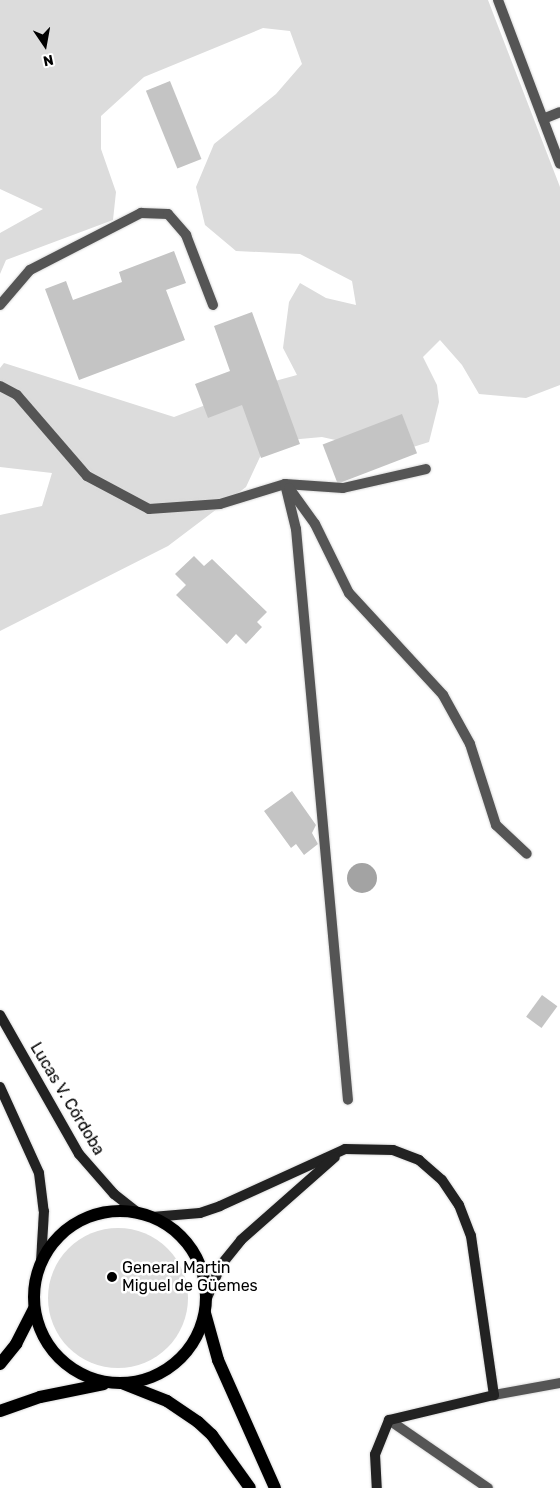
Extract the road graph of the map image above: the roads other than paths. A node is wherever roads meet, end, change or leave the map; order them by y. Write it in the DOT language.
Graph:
graph roads {
  1 [pos="498,0"];
  2 [pos="560,112"];
  3 [pos="543,119"];
  4 [pos="560,164"];
  5 [pos="0,305"];
  6 [pos="213,305"];
  7 [pos="0,386"];
  8 [pos="426,469"];
  9 [pos="285,484"];
  10 [pos="527,854"];
  11 [pos="0,1015"];
  12 [pos="0,1087"];
  13 [pos="348,1100"];
  14 [pos="345,1149"];
  15 [pos="137,1212"];
  16 [pos="152,1217"];
  17 [pos="41,1261"];
  18 [pos="207,1298"];
  19 [pos="34,1309"];
  20 [pos="205,1313"];
  21 [pos="0,1364"];
  22 [pos="107,1383"];
  23 [pos="560,1383"];
  24 [pos="124,1384"];
  25 [pos="494,1395"];
  26 [pos="0,1411"];
  27 [pos="389,1420"];
  28 [pos="250,1488"];
  29 [pos="275,1488"];
  30 [pos="377,1488"];
  31 [pos="488,1488"];
  1 -- 3 [label="street"];
  2 -- 3 [label="street"];
  3 -- 4 [label="street"];
  5 -- 6 [label="street"];
  7 -- 9 [label="street"];
  8 -- 9 [label="street"];
  9 -- 10 [label="street"];
  9 -- 13 [label="street"];
  11 -- 15 [label="street, Lucas V. Córdoba"];
  12 -- 17 [label="street"];
  14 -- 16 [label="street"];
  14 -- 18 [label="street"];
  14 -- 25 [label="street"];
  15 -- 16 [label="main road"];
  15 -- 17 [label="main road"];
  16 -- 18 [label="main road"];
  17 -- 19 [label="main road"];
  18 -- 20 [label="main road"];
  19 -- 21 [label="main road"];
  19 -- 22 [label="main road"];
  20 -- 24 [label="main road"];
  20 -- 29 [label="main road"];
  22 -- 24 [label="main road"];
  22 -- 26 [label="main road"];
  23 -- 25 [label="street"];
  24 -- 28 [label="main road"];
  25 -- 27 [label="street"];
  27 -- 30 [label="street"];
  27 -- 31 [label="street"];
}
